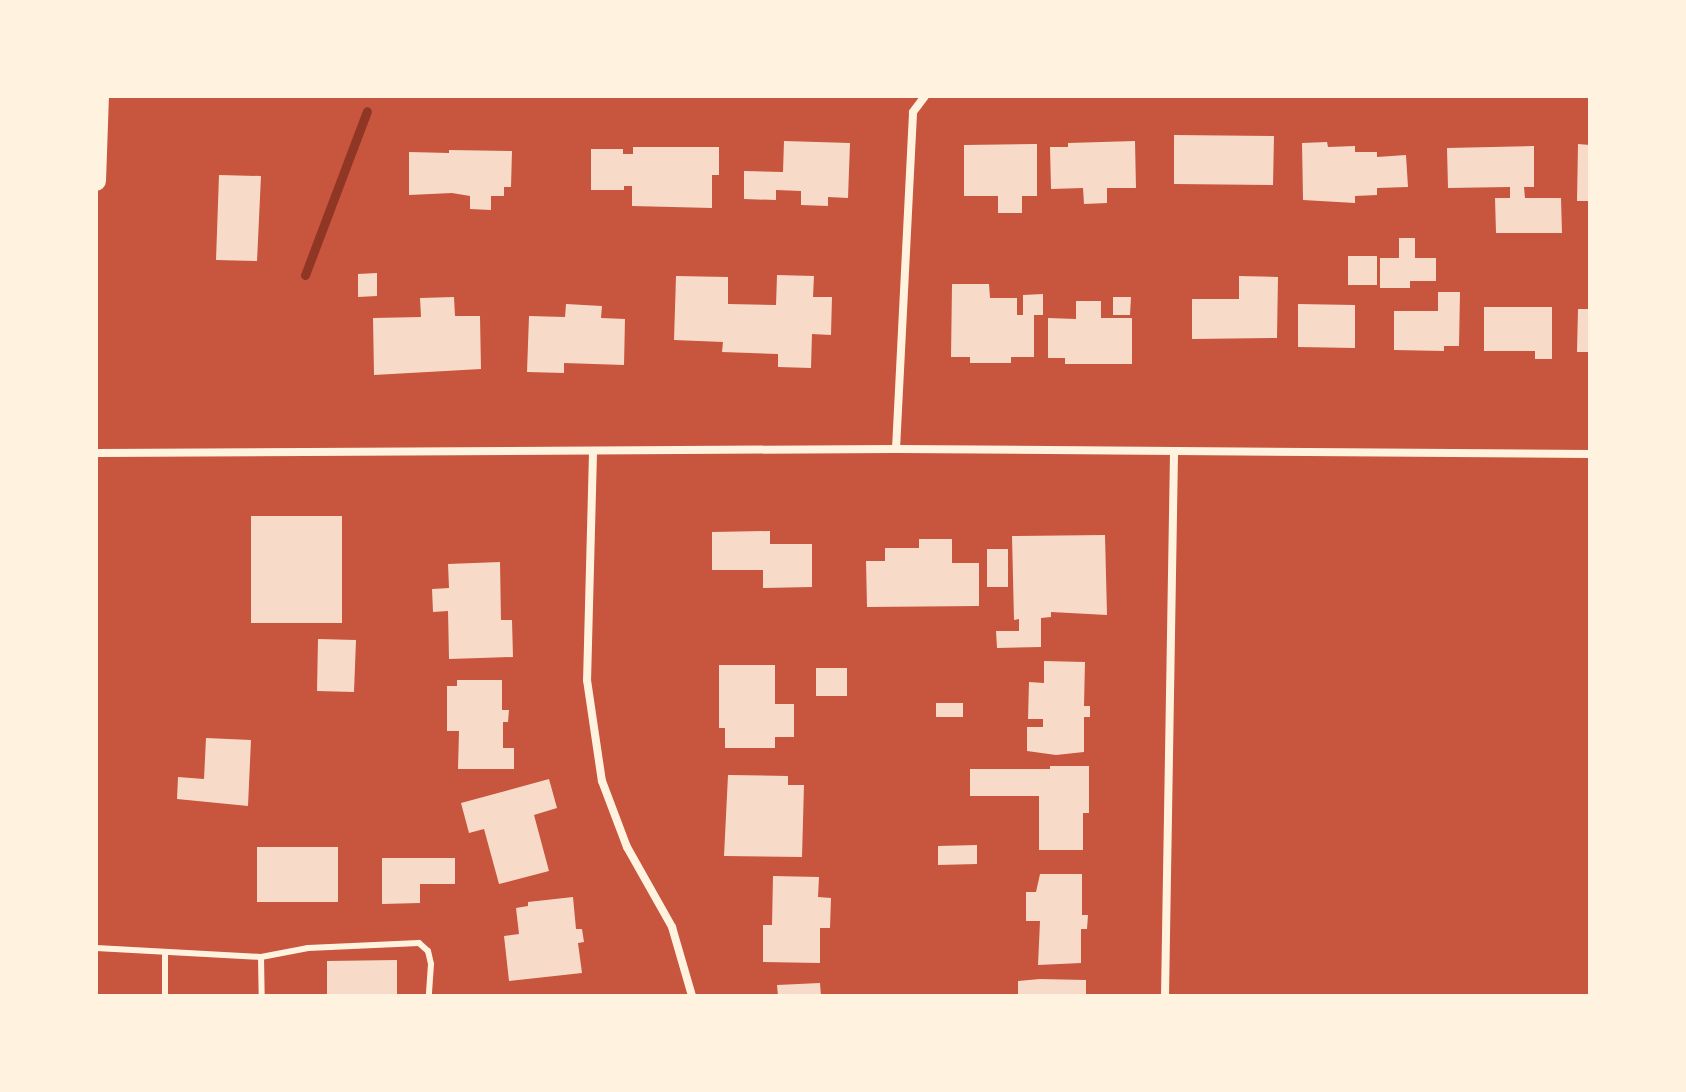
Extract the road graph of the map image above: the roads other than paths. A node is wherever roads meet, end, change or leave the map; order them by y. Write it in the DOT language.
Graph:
graph roads {
  1 [pos="99,96"];
  2 [pos="925,96"];
  3 [pos="96,181"];
  4 [pos="896,449"];
  5 [pos="96,453"];
  6 [pos="593,453"];
  7 [pos="1174,453"];
  8 [pos="1590,454"];
  9 [pos="96,948"];
  10 [pos="165,952"];
  11 [pos="261,957"];
  12 [pos="165,996"];
  13 [pos="262,996"];
  14 [pos="429,996"];
  15 [pos="692,996"];
  16 [pos="1165,996"];
  1 -- 3 [label="main road"];
  2 -- 4 [label="street"];
  4 -- 6 [label="street"];
  4 -- 7 [label="street"];
  5 -- 6 [label="street"];
  6 -- 15 [label="street"];
  7 -- 8 [label="street"];
  7 -- 16 [label="street"];
  9 -- 10 [label="lane"];
  10 -- 11 [label="lane"];
  10 -- 12 [label="lane"];
  11 -- 13 [label="lane"];
  11 -- 14 [label="lane"];
}
